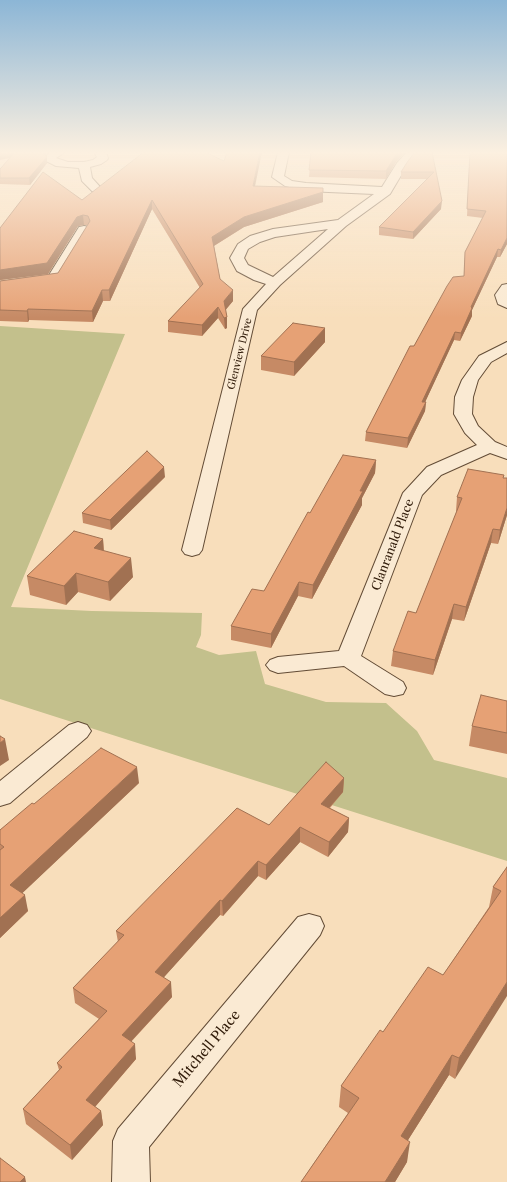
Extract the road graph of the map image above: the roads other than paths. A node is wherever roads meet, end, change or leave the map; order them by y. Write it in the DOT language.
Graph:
graph roads {
  1 [pos="364,207"];
  2 [pos="342,223"];
  3 [pos="84,230"];
  4 [pos="275,282"];
  5 [pos="0,286"];
  6 [pos="507,288"];
  7 [pos="507,304"];
  8 [pos="507,347"];
  9 [pos="498,450"];
  10 [pos="192,550"];
  11 [pos="348,658"];
  12 [pos="278,665"];
  13 [pos="394,688"];
  14 [pos="78,731"];
  15 [pos="0,796"];
  16 [pos="309,926"];
  17 [pos="131,1182"];
  1 -- 2 [label="street, Glenview Drive"];
  2 -- 4 [label="street, Glenview Drive"];
  2 -- 4 [label="street"];
  3 -- 5 [label="street"];
  4 -- 10 [label="street, Glenview Drive"];
  6 -- 7 [label="street"];
  8 -- 9 [label="street"];
  9 -- 11 [label="street, Clanranald Place"];
  11 -- 12 [label="street"];
  11 -- 13 [label="street"];
  14 -- 15 [label="street"];
  16 -- 17 [label="street, Mitchell Place"];
}
